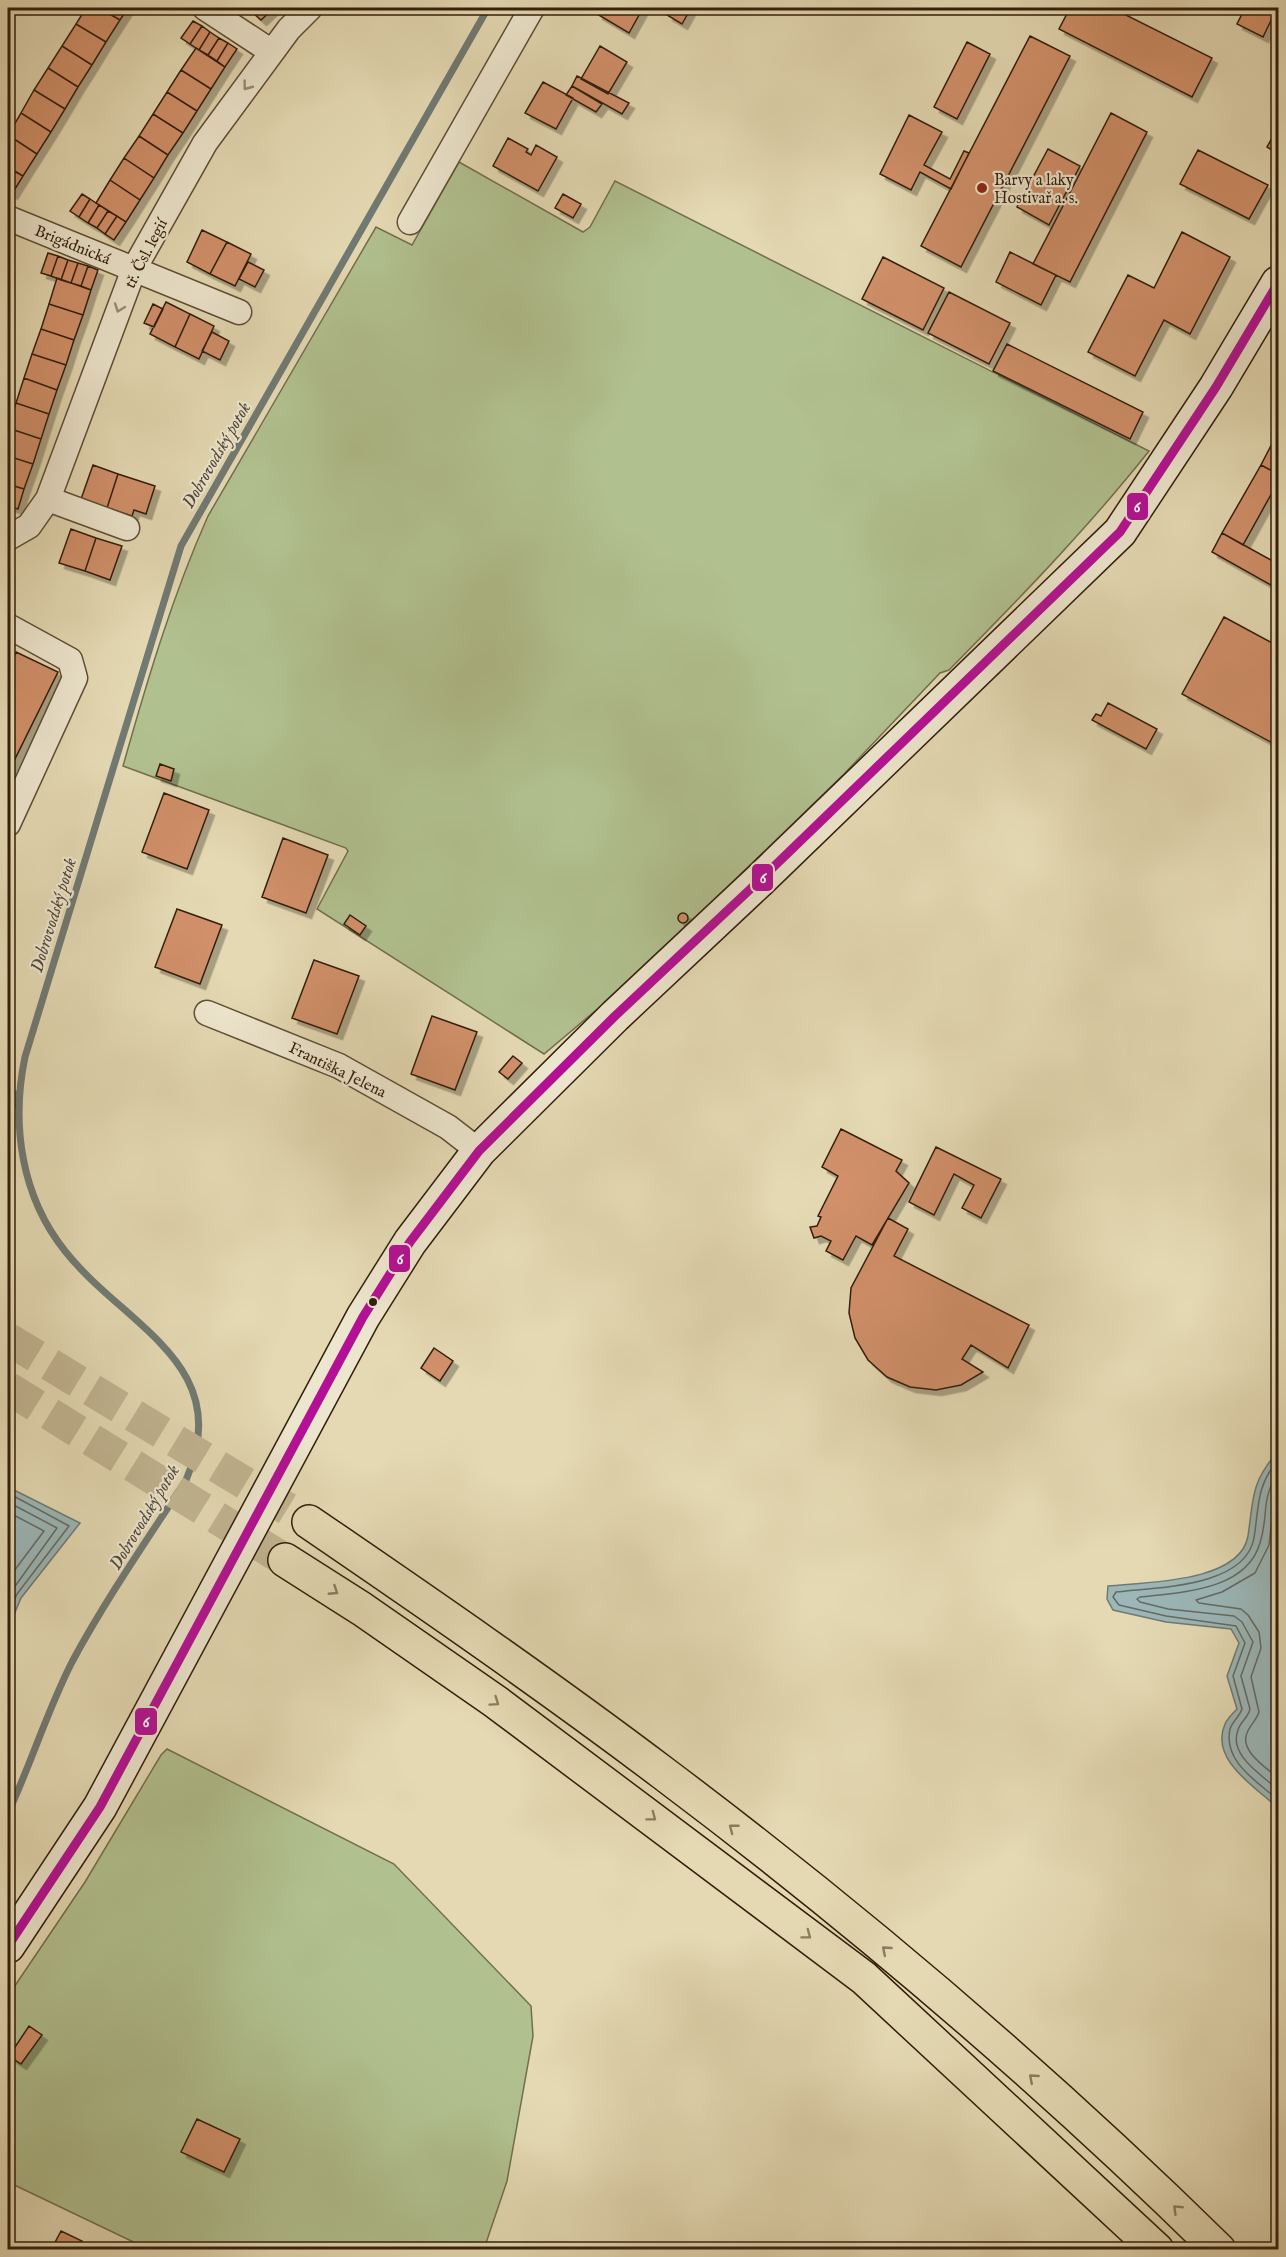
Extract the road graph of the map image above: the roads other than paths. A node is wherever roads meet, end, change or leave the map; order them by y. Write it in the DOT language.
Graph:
graph roads {
  1 [pos="205,8"];
  2 [pos="310,8"];
  3 [pos="531,8"];
  4 [pos="272,52"];
  5 [pos="8,218"];
  6 [pos="410,222"];
  7 [pos="134,268"];
  8 [pos="1278,283"];
  9 [pos="238,312"];
  10 [pos="48,499"];
  11 [pos="127,528"];
  12 [pos="8,537"];
  13 [pos="8,626"];
  14 [pos="8,824"];
  15 [pos="207,1013"];
  16 [pos="471,1145"];
  17 [pos="309,1522"];
  18 [pos="285,1560"];
  19 [pos="8,1946"];
  20 [pos="1157,2250"];
  21 [pos="1219,2250"];
  1 -- 4 [label="street"];
  2 -- 4 [label="street, tř. Čsl. legií"];
  3 -- 6 [label="street"];
  4 -- 7 [label="street, tř. Čsl. legií, one-way"];
  5 -- 7 [label="street, Brigádnická"];
  7 -- 9 [label="street, Brigádnická"];
  7 -- 10 [label="street, tř. Čsl. legií, one-way"];
  8 -- 16 [label="street"];
  10 -- 11 [label="street"];
  10 -- 12 [label="street, tř. Čsl. legií"];
  13 -- 14 [label="street"];
  15 -- 16 [label="street, Františka Jelena"];
  16 -- 19 [label="street"];
  21 -- 17 [label="highway, one-way"];
  18 -- 20 [label="highway, one-way"];
}
